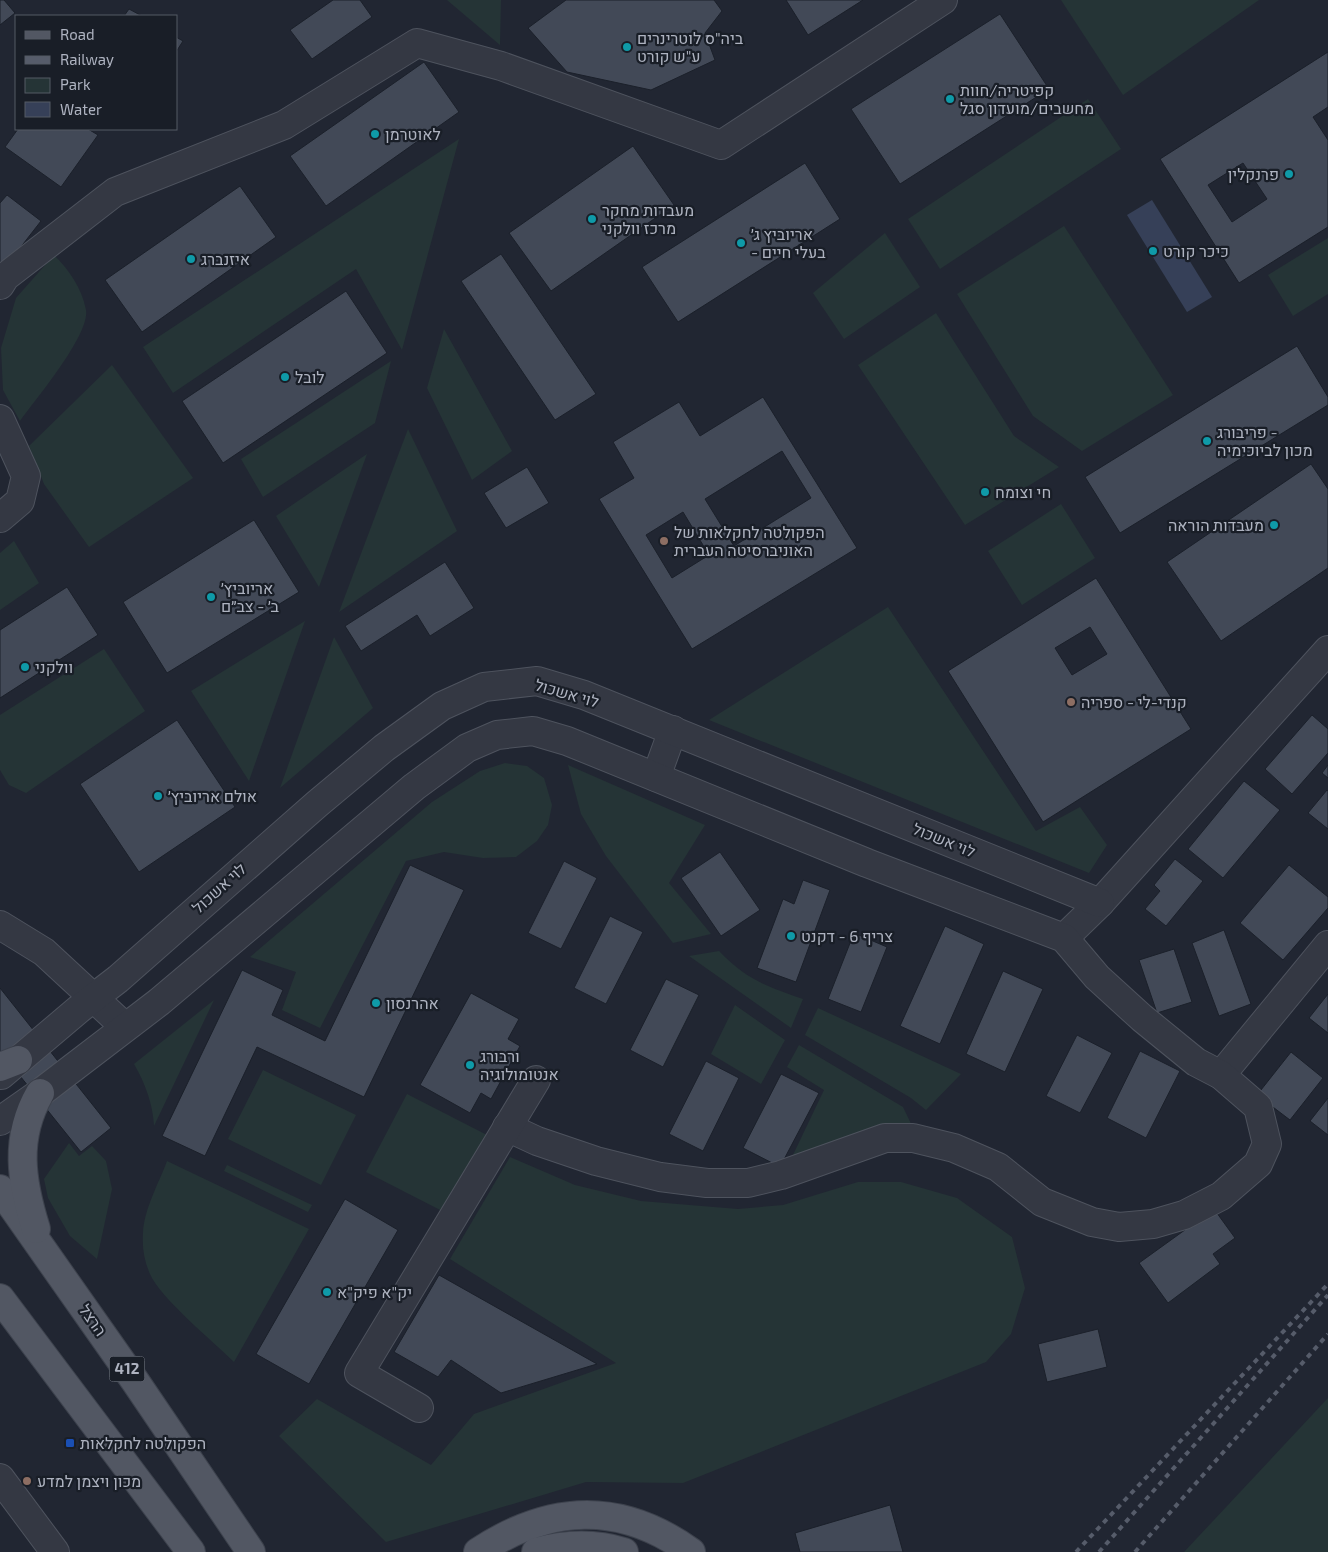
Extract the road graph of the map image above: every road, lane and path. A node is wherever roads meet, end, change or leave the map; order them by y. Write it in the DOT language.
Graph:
graph roads {
  1 [pos="943,0"];
  2 [pos="0,285"];
  3 [pos="0,419"];
  4 [pos="0,518"];
  5 [pos="1328,650"];
  6 [pos="674,730"];
  7 [pos="656,777"];
  8 [pos="1100,903"];
  9 [pos="0,925"];
  10 [pos="1064,938"];
  11 [pos="1328,945"];
  12 [pos="137,962"];
  13 [pos="167,994"];
  14 [pos="95,998"];
  15 [pos="124,1027"];
  16 [pos="13,1062"];
  17 [pos="1221,1075"];
  18 [pos="536,1080"];
  19 [pos="49,1086"];
  20 [pos="0,1121"];
  21 [pos="507,1128"];
  22 [pos="0,1189"];
  23 [pos="42,1247"];
  24 [pos="0,1298"];
  25 [pos="419,1408"];
  26 [pos="0,1478"];
  27 [pos="54,1552"];
  28 [pos="191,1552"];
  29 [pos="251,1552"];
  30 [pos="478,1552"];
  31 [pos="536,1552"];
  32 [pos="624,1552"];
  33 [pos="691,1552"];
  1 -- 2 [label="street"];
  3 -- 4 [label="street"];
  5 -- 8 [label="street"];
  6 -- 7 [label="street"];
  6 -- 8 [label="street, לוי אשכול"];
  6 -- 12 [label="street, לוי אשכול"];
  7 -- 10 [label="street"];
  7 -- 13 [label="street"];
  8 -- 10 [label="street"];
  9 -- 14 [label="street"];
  10 -- 17 [label="street"];
  11 -- 17 [label="street"];
  12 -- 13 [label="street"];
  12 -- 14 [label="street, לוי אשכול"];
  13 -- 15 [label="street"];
  14 -- 15 [label="street"];
  14 -- 16 [label="street, לוי אשכול"];
  15 -- 19 [label="street"];
  17 -- 21 [label="street"];
  18 -- 21 [label="street"];
  19 -- 20 [label="street"];
  19 -- 23 [label="main road"];
  21 -- 25 [label="street"];
  22 -- 23 [label="main road, הרצל / 412"];
  23 -- 29 [label="main road, הרצל / 412"];
  24 -- 28 [label="main road"];
  26 -- 27 [label="street"];
  30 -- 33 [label="main road"];
  31 -- 32 [label="main road"];
}
